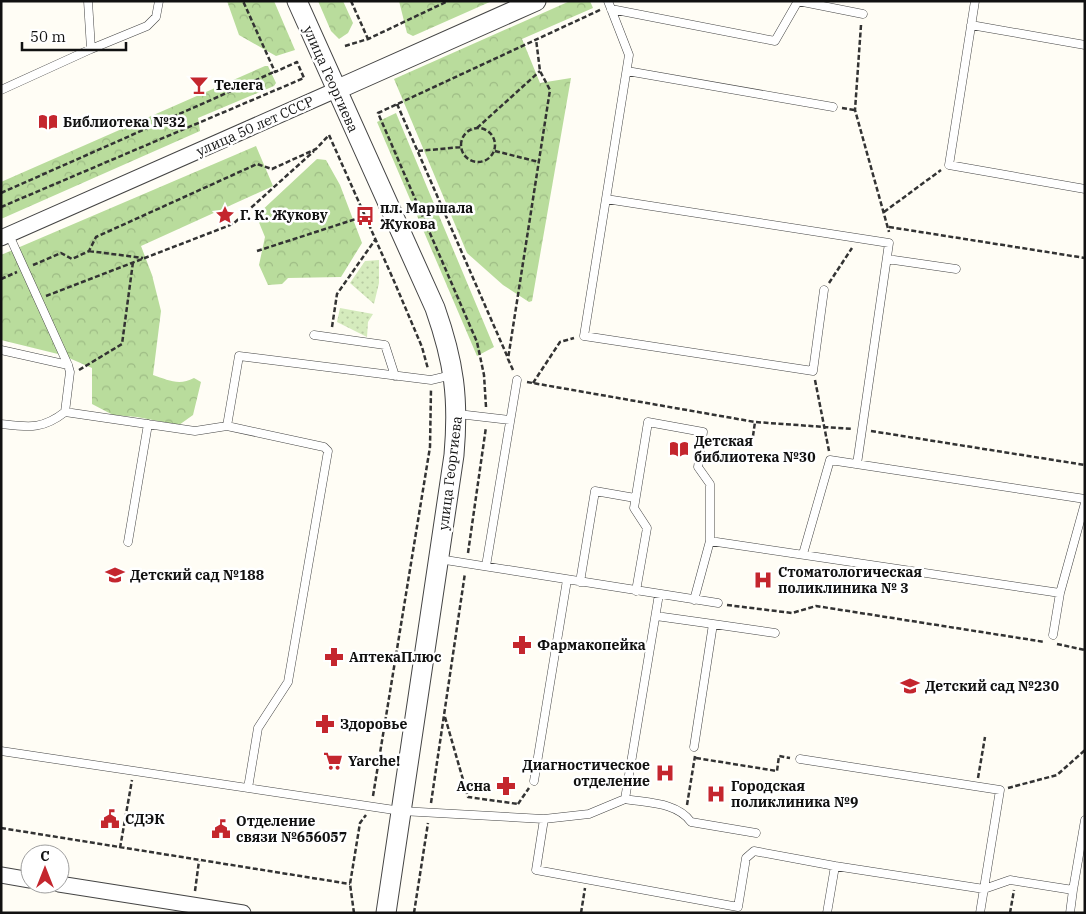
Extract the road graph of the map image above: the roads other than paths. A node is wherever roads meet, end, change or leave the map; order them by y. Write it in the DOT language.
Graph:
graph roads {
  1 [pos="88,1"];
  2 [pos="159,1"];
  3 [pos="297,1"];
  4 [pos="536,1"];
  5 [pos="975,1"];
  6 [pos="609,5"];
  7 [pos="862,14"];
  8 [pos="971,25"];
  9 [pos="1085,45"];
  10 [pos="91,49"];
  11 [pos="627,71"];
  12 [pos="1,90"];
  13 [pos="336,90"];
  14 [pos="833,107"];
  15 [pos="1085,189"];
  16 [pos="606,199"];
  17 [pos="5,237"];
  18 [pos="887,259"];
  19 [pos="956,269"];
  20 [pos="824,290"];
  21 [pos="314,335"];
  22 [pos="1,350"];
  23 [pos="68,365"];
  24 [pos="454,375"];
  25 [pos="394,376"];
  26 [pos="517,380"];
  27 [pos="65,412"];
  28 [pos="458,414"];
  29 [pos="510,420"];
  30 [pos="1,424"];
  31 [pos="148,424"];
  32 [pos="227,426"];
  33 [pos="857,464"];
  34 [pos="635,498"];
  35 [pos="1085,499"];
  36 [pos="1085,503"];
  37 [pos="710,541"];
  38 [pos="128,542"];
  39 [pos="803,554"];
  40 [pos="439,559"];
  41 [pos="486,566"];
  42 [pos="567,580"];
  43 [pos="580,582"];
  44 [pos="636,591"];
  45 [pos="1060,593"];
  46 [pos="659,594"];
  47 [pos="694,600"];
  48 [pos="718,604"];
  49 [pos="656,616"];
  50 [pos="713,624"];
  51 [pos="775,633"];
  52 [pos="1053,635"];
  53 [pos="694,747"];
  54 [pos="1,751"];
  55 [pos="800,759"];
  56 [pos="534,781"];
  57 [pos="248,788"];
  58 [pos="625,799"];
  59 [pos="401,811"];
  60 [pos="544,819"];
  61 [pos="1085,820"];
  62 [pos="756,833"];
  63 [pos="835,866"];
  64 [pos="1,875"];
  65 [pos="20,878"];
  66 [pos="70,886"];
  67 [pos="984,889"];
  68 [pos="1073,890"];
  69 [pos="243,913"];
  70 [pos="386,913"];
  71 [pos="827,913"];
  72 [pos="980,913"];
  73 [pos="1070,913"];
  1 -- 10 [label="lane"];
  2 -- 10 [label="lane"];
  3 -- 13 [label="street, улица Георгиева"];
  4 -- 13 [label="street, улица 50 лет СССР"];
  5 -- 8 [label="lane"];
  6 -- 7 [label="lane"];
  6 -- 11 [label="lane"];
  8 -- 9 [label="lane"];
  8 -- 15 [label="lane"];
  10 -- 12 [label="lane"];
  11 -- 14 [label="lane"];
  11 -- 16 [label="lane"];
  13 -- 17 [label="street, улица 50 лет СССР"];
  13 -- 24 [label="street, улица Георгиева"];
  16 -- 18 [label="lane"];
  16 -- 20 [label="lane"];
  17 -- 23 [label="lane"];
  18 -- 19 [label="lane"];
  18 -- 33 [label="lane"];
  21 -- 25 [label="lane"];
  22 -- 23 [label="lane"];
  23 -- 27 [label="lane"];
  24 -- 25 [label="lane"];
  24 -- 28 [label="street, улица Георгиева"];
  25 -- 32 [label="lane"];
  26 -- 29 [label="lane"];
  27 -- 30 [label="lane"];
  27 -- 31 [label="lane"];
  28 -- 29 [label="lane"];
  28 -- 40 [label="street, улица Георгиева"];
  29 -- 41 [label="lane"];
  31 -- 32 [label="lane"];
  31 -- 38 [label="lane"];
  32 -- 57 [label="lane"];
  33 -- 35 [label="lane"];
  33 -- 39 [label="lane"];
  34 -- 37 [label="lane"];
  34 -- 43 [label="lane"];
  34 -- 44 [label="lane"];
  36 -- 45 [label="lane"];
  37 -- 39 [label="lane"];
  37 -- 47 [label="lane"];
  39 -- 45 [label="lane"];
  40 -- 41 [label="lane"];
  40 -- 59 [label="street, улица Георгиева"];
  41 -- 42 [label="lane"];
  42 -- 43 [label="lane"];
  42 -- 56 [label="lane"];
  43 -- 44 [label="lane"];
  44 -- 46 [label="lane"];
  45 -- 52 [label="lane"];
  46 -- 47 [label="lane"];
  46 -- 49 [label="lane"];
  47 -- 48 [label="lane"];
  49 -- 50 [label="lane"];
  49 -- 58 [label="lane"];
  50 -- 51 [label="lane"];
  50 -- 53 [label="lane"];
  54 -- 57 [label="lane"];
  55 -- 67 [label="lane"];
  57 -- 59 [label="lane"];
  58 -- 60 [label="lane"];
  58 -- 62 [label="lane"];
  59 -- 60 [label="lane"];
  59 -- 70 [label="street, улица Георгиева"];
  60 -- 63 [label="lane"];
  61 -- 68 [label="lane"];
  63 -- 67 [label="lane"];
  63 -- 71 [label="lane"];
  64 -- 65 [label="street"];
  66 -- 69 [label="street"];
  67 -- 68 [label="lane"];
  67 -- 72 [label="lane"];
  68 -- 73 [label="lane"];
}
